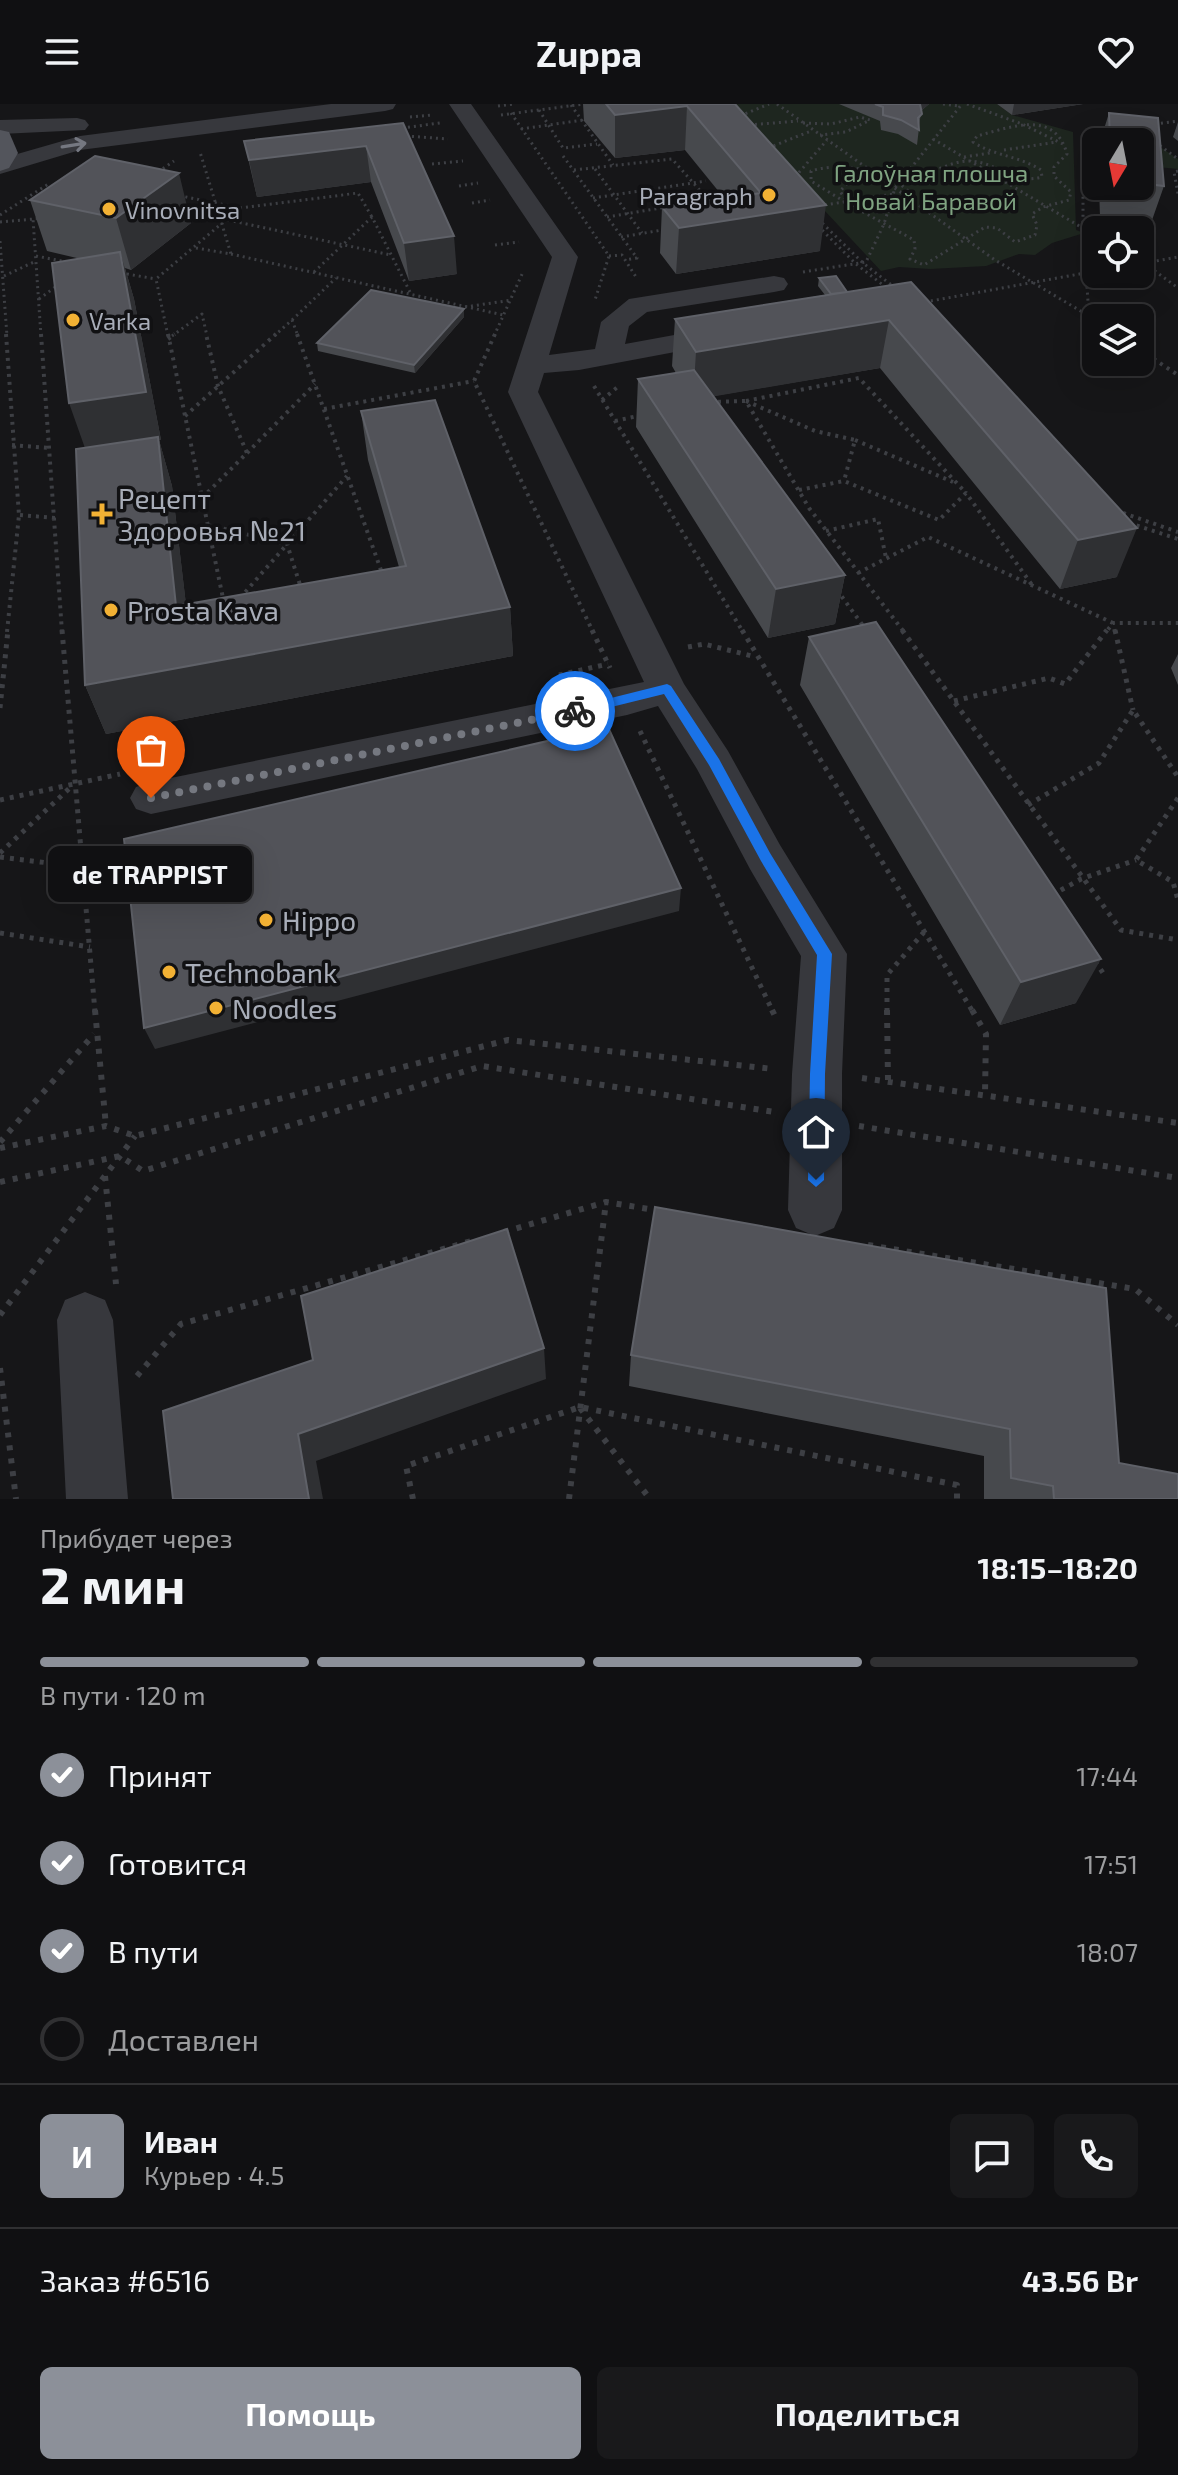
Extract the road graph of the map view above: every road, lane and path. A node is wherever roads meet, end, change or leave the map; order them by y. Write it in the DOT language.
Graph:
graph roads {
  1 [pos="241,104"];
  2 [pos="385,104"];
  3 [pos="460,104"];
  4 [pos="571,104"];
  5 [pos="769,104"];
  6 [pos="777,104"];
  7 [pos="943,104"];
  8 [pos="967,104"];
  9 [pos="961,105"];
  10 [pos="539,110"];
  11 [pos="594,118"];
  12 [pos="579,120"];
  13 [pos="728,121"];
  14 [pos="1178,121"];
  15 [pos="801,122"];
  16 [pos="1022,124"];
  17 [pos="547,125"];
  18 [pos="746,125"];
  19 [pos="1149,125"];
  20 [pos="0,127"];
  21 [pos="812,131"];
  22 [pos="481,134"];
  23 [pos="395,135"];
  24 [pos="819,135"];
  25 [pos="0,137"];
  26 [pos="933,139"];
  27 [pos="827,140"];
  28 [pos="1154,141"];
  29 [pos="1058,142"];
  30 [pos="597,144"];
  31 [pos="1066,146"];
  32 [pos="757,152"];
  33 [pos="997,152"];
  34 [pos="563,156"];
  35 [pos="201,157"];
  36 [pos="962,157"];
  37 [pos="1178,159"];
  38 [pos="174,161"];
  39 [pos="464,161"];
  40 [pos="968,161"];
  41 [pos="432,164"];
  42 [pos="0,165"];
  43 [pos="613,165"];
  44 [pos="594,168"];
  45 [pos="574,170"];
  46 [pos="869,170"];
  47 [pos="1178,171"];
  48 [pos="906,173"];
  49 [pos="149,178"];
  50 [pos="881,179"];
  51 [pos="706,181"];
  52 [pos="479,183"];
  53 [pos="693,183"];
  54 [pos="899,183"];
  55 [pos="787,185"];
  56 [pos="459,186"];
  57 [pos="895,188"];
  58 [pos="1178,192"];
  59 [pos="173,194"];
  60 [pos="614,194"];
  61 [pos="893,194"];
  62 [pos="593,198"];
  63 [pos="491,200"];
  64 [pos="709,200"];
  65 [pos="914,201"];
  66 [pos="845,202"];
  67 [pos="216,203"];
  68 [pos="472,203"];
  69 [pos="854,207"];
  70 [pos="1043,207"];
  71 [pos="240,208"];
  72 [pos="45,210"];
  73 [pos="717,210"];
  74 [pos="888,212"];
  75 [pos="628,213"];
  76 [pos="47,217"];
  77 [pos="372,217"];
  78 [pos="607,217"];
  79 [pos="33,219"];
  80 [pos="228,220"];
  81 [pos="812,220"];
  82 [pos="0,222"];
  83 [pos="884,224"];
  84 [pos="222,225"];
  85 [pos="678,227"];
  86 [pos="1082,227"];
  87 [pos="642,233"];
  88 [pos="621,237"];
  89 [pos="965,239"];
  90 [pos="0,241"];
  91 [pos="520,242"];
  92 [pos="342,245"];
  93 [pos="495,245"];
  94 [pos="195,248"];
  95 [pos="231,254"];
  96 [pos="391,255"];
  97 [pos="609,256"];
  98 [pos="1178,257"];
  99 [pos="36,258"];
  100 [pos="1154,260"];
  101 [pos="866,262"];
  102 [pos="72,263"];
  103 [pos="2,267"];
  104 [pos="110,270"];
  105 [pos="1154,271"];
  106 [pos="314,272"];
  107 [pos="1082,274"];
  108 [pos="4,276"];
  109 [pos="336,278"];
  110 [pos="156,279"];
  111 [pos="61,282"];
  112 [pos="1034,282"];
  113 [pos="774,284"];
  114 [pos="1178,288"];
  115 [pos="411,294"];
  116 [pos="905,296"];
  117 [pos="898,297"];
  118 [pos="39,299"];
  119 [pos="915,304"];
  120 [pos="1082,312"];
  121 [pos="503,315"];
  122 [pos="292,320"];
  123 [pos="756,329"];
  124 [pos="168,339"];
  125 [pos="608,356"];
  126 [pos="1154,359"];
  127 [pos="579,361"];
  128 [pos="532,365"];
  129 [pos="1178,375"];
  130 [pos="474,381"];
  131 [pos="315,384"];
  132 [pos="218,386"];
  133 [pos="746,401"];
  134 [pos="324,409"];
  135 [pos="646,414"];
  136 [pos="715,415"];
  137 [pos="185,416"];
  138 [pos="615,421"];
  139 [pos="855,440"];
  140 [pos="12,445"];
  141 [pos="49,448"];
  142 [pos="247,453"];
  143 [pos="348,475"];
  144 [pos="844,481"];
  145 [pos="958,484"];
  146 [pos="799,490"];
  147 [pos="966,493"];
  148 [pos="202,498"];
  149 [pos="1114,505"];
  150 [pos="19,515"];
  151 [pos="55,518"];
  152 [pos="1119,520"];
  153 [pos="208,525"];
  154 [pos="826,531"];
  155 [pos="1178,532"];
  156 [pos="1178,539"];
  157 [pos="287,544"];
  158 [pos="886,558"];
  159 [pos="858,573"];
  160 [pos="833,584"];
  161 [pos="387,585"];
  162 [pos="1033,586"];
  163 [pos="237,602"];
  164 [pos="305,602"];
  165 [pos="227,613"];
  166 [pos="1113,623"];
  167 [pos="1178,623"];
  168 [pos="870,636"];
  169 [pos="667,689"];
  170 [pos="954,701"];
  171 [pos="0,708"];
  172 [pos="1133,710"];
  173 [pos="1178,777"];
  174 [pos="73,785"];
  175 [pos="151,798"];
  176 [pos="1178,798"];
  177 [pos="1028,805"];
  178 [pos="0,855"];
  179 [pos="1136,860"];
  180 [pos="81,867"];
  181 [pos="123,876"];
  182 [pos="1081,879"];
  183 [pos="1178,900"];
  184 [pos="1058,909"];
  185 [pos="924,932"];
  186 [pos="0,933"];
  187 [pos="1178,940"];
  188 [pos="90,947"];
  189 [pos="1094,961"];
  190 [pos="1103,973"];
  191 [pos="95,1033"];
  192 [pos="817,1074"];
  193 [pos="888,1080"];
  194 [pos="985,1094"];
  195 [pos="817,1119"];
  196 [pos="1178,1123"];
  197 [pos="106,1126"];
  198 [pos="135,1136"];
  199 [pos="0,1145"];
  200 [pos="120,1156"];
  201 [pos="105,1176"];
  202 [pos="1178,1178"];
  203 [pos="0,1182"];
  204 [pos="606,1202"];
  205 [pos="815,1210"];
  206 [pos="668,1213"];
  207 [pos="500,1233"];
  208 [pos="485,1237"];
  209 [pos="855,1243"];
  210 [pos="101,1309"];
  211 [pos="0,1315"];
  212 [pos="1178,1325"];
  213 [pos="0,1368"];
  214 [pos="135,1378"];
  215 [pos="580,1407"];
  216 [pos="16,1499"];
  217 [pos="97,1499"];
  218 [pos="413,1499"];
  219 [pos="569,1499"];
  220 [pos="650,1499"];
  221 [pos="957,1499"];
  1 -- 20 [label="street"];
  42 -- 2 [label="street, one-way"];
  3 -- 22 [label="street"];
  4 -- 12 [label="path"];
  5 -- 13 [label="path"];
  6 -- 15 [label="path"];
  7 -- 9 [label="path"];
  8 -- 16 [label="path"];
  9 -- 26 [label="path"];
  10 -- 17 [label="path"];
  11 -- 12 [label="path"];
  12 -- 17 [label="path"];
  12 -- 30 [label="path"];
  14 -- 19 [label="path"];
  15 -- 18 [label="path"];
  15 -- 21 [label="path"];
  15 -- 24 [label="path"];
  16 -- 29 [label="path"];
  16 -- 31 [label="path"];
  16 -- 33 [label="path"];
  17 -- 22 [label="path"];
  17 -- 30 [label="path"];
  21 -- 24 [label="path"];
  21 -- 32 [label="path"];
  22 -- 23 [label="path"];
  22 -- 128 [label="street"];
  24 -- 27 [label="path"];
  25 -- 42 [label="main road"];
  26 -- 36 [label="path"];
  26 -- 48 [label="path"];
  27 -- 46 [label="path"];
  27 -- 55 [label="path"];
  28 -- 37 [label="path"];
  29 -- 31 [label="path"];
  29 -- 33 [label="path"];
  30 -- 43 [label="path"];
  31 -- 70 [label="path"];
  33 -- 36 [label="path"];
  33 -- 40 [label="path"];
  34 -- 45 [label="path"];
  35 -- 67 [label="path"];
  36 -- 40 [label="path"];
  38 -- 49 [label="path"];
  39 -- 41 [label="path"];
  40 -- 48 [label="path"];
  40 -- 70 [label="path"];
  43 -- 44 [label="path"];
  43 -- 53 [label="path"];
  44 -- 45 [label="path"];
  44 -- 60 [label="path"];
  45 -- 62 [label="path"];
  46 -- 48 [label="path"];
  46 -- 50 [label="path"];
  46 -- 66 [label="path"];
  47 -- 58 [label="path"];
  48 -- 54 [label="path"];
  50 -- 54 [label="path"];
  50 -- 57 [label="path"];
  50 -- 66 [label="path"];
  51 -- 53 [label="path"];
  52 -- 56 [label="path"];
  53 -- 60 [label="path"];
  53 -- 64 [label="path"];
  54 -- 57 [label="path"];
  54 -- 65 [label="path"];
  57 -- 61 [label="path"];
  57 -- 65 [label="path"];
  59 -- 67 [label="path"];
  60 -- 62 [label="path"];
  60 -- 75 [label="path"];
  61 -- 66 [label="path"];
  61 -- 74 [label="path"];
  62 -- 78 [label="path"];
  63 -- 68 [label="path"];
  64 -- 73 [label="path"];
  64 -- 75 [label="path"];
  65 -- 74 [label="path"];
  65 -- 89 [label="path"];
  66 -- 69 [label="path"];
  66 -- 116 [label="path"];
  67 -- 71 [label="path"];
  67 -- 84 [label="path"];
  69 -- 74 [label="path"];
  69 -- 83 [label="path"];
  70 -- 86 [label="path"];
  70 -- 89 [label="path"];
  71 -- 77 [label="path"];
  71 -- 80 [label="path"];
  72 -- 79 [label="path"];
  74 -- 83 [label="path"];
  75 -- 78 [label="path"];
  75 -- 87 [label="path"];
  76 -- 79 [label="path"];
  77 -- 92 [label="path"];
  77 -- 96 [label="path"];
  78 -- 88 [label="path"];
  79 -- 82 [label="path"];
  79 -- 99 [label="path"];
  80 -- 84 [label="path"];
  80 -- 92 [label="path"];
  81 -- 117 [label="path"];
  83 -- 89 [label="path"];
  83 -- 101 [label="path"];
  84 -- 94 [label="path"];
  84 -- 95 [label="path"];
  85 -- 87 [label="path"];
  87 -- 88 [label="path"];
  88 -- 97 [label="path"];
  89 -- 112 [label="path"];
  90 -- 103 [label="path"];
  91 -- 93 [label="path"];
  92 -- 96 [label="path"];
  92 -- 106 [label="path"];
  94 -- 95 [label="path"];
  94 -- 110 [label="path"];
  95 -- 106 [label="path"];
  96 -- 115 [label="path"];
  98 -- 100 [label="path"];
  99 -- 102 [label="path"];
  99 -- 108 [label="path"];
  99 -- 118 [label="path"];
  103 -- 108 [label="path"];
  104 -- 110 [label="path"];
  105 -- 114 [label="path"];
  106 -- 109 [label="path"];
  107 -- 112 [label="path"];
  108 -- 140 [label="path"];
  109 -- 115 [label="path"];
  109 -- 122 [label="path"];
  110 -- 124 [label="path"];
  111 -- 118 [label="path"];
  112 -- 119 [label="path"];
  112 -- 120 [label="path"];
  113 -- 125 [label="street"];
  115 -- 121 [label="path"];
  118 -- 141 [label="path"];
  122 -- 131 [label="path"];
  122 -- 132 [label="path"];
  123 -- 125 [label="street"];
  124 -- 132 [label="path"];
  124 -- 137 [label="path"];
  125 -- 127 [label="street"];
  126 -- 129 [label="path"];
  127 -- 128 [label="street"];
  127 -- 138 [label="path"];
  128 -- 169 [label="street"];
  130 -- 134 [label="path"];
  131 -- 134 [label="path"];
  131 -- 142 [label="path"];
  132 -- 137 [label="path"];
  132 -- 142 [label="path"];
  133 -- 136 [label="path"];
  133 -- 139 [label="path"];
  133 -- 145 [label="path"];
  133 -- 146 [label="path"];
  134 -- 143 [label="path"];
  135 -- 138 [label="path"];
  137 -- 148 [label="path"];
  138 -- 185 [label="path"];
  139 -- 144 [label="path"];
  139 -- 145 [label="path"];
  140 -- 141 [label="path"];
  140 -- 150 [label="path"];
  141 -- 151 [label="path"];
  142 -- 148 [label="path"];
  143 -- 157 [label="path"];
  143 -- 161 [label="path"];
  144 -- 146 [label="path"];
  144 -- 147 [label="path"];
  145 -- 147 [label="path"];
  146 -- 154 [label="path"];
  147 -- 162 [label="path"];
  148 -- 153 [label="path"];
  149 -- 155 [label="path"];
  150 -- 151 [label="path"];
  150 -- 171 [label="path"];
  151 -- 174 [label="path"];
  152 -- 156 [label="path"];
  153 -- 157 [label="path"];
  153 -- 165 [label="path"];
  154 -- 158 [label="path"];
  154 -- 159 [label="path"];
  157 -- 163 [label="path"];
  157 -- 164 [label="path"];
  158 -- 159 [label="path"];
  158 -- 162 [label="path"];
  159 -- 170 [label="path"];
  160 -- 168 [label="path"];
  162 -- 166 [label="path"];
  166 -- 167 [label="path"];
  166 -- 170 [label="path"];
  166 -- 172 [label="path"];
  169 -- 175 [label="street"];
  169 -- 192 [label="street"];
  170 -- 177 [label="path"];
  172 -- 173 [label="path"];
  172 -- 177 [label="path"];
  174 -- 178 [label="path"];
  174 -- 180 [label="path"];
  176 -- 179 [label="path"];
  177 -- 182 [label="path"];
  178 -- 180 [label="path"];
  179 -- 182 [label="path"];
  179 -- 183 [label="path"];
  180 -- 181 [label="path"];
  180 -- 188 [label="path"];
  182 -- 184 [label="path"];
  182 -- 187 [label="path"];
  185 -- 193 [label="path"];
  185 -- 194 [label="path"];
  186 -- 188 [label="path"];
  188 -- 191 [label="path"];
  189 -- 190 [label="path"];
  191 -- 197 [label="path"];
  191 -- 199 [label="path"];
  192 -- 193 [label="path"];
  192 -- 195 [label="street"];
  192 -- 198 [label="path"];
  193 -- 194 [label="path"];
  194 -- 196 [label="path"];
  195 -- 200 [label="path"];
  195 -- 202 [label="path"];
  195 -- 205 [label="street"];
  197 -- 198 [label="path"];
  197 -- 199 [label="path"];
  198 -- 200 [label="path"];
  200 -- 201 [label="path"];
  200 -- 203 [label="path"];
  201 -- 210 [label="path"];
  201 -- 211 [label="path"];
  204 -- 206 [label="path"];
  204 -- 207 [label="path"];
  204 -- 215 [label="path"];
  208 -- 214 [label="path"];
  209 -- 212 [label="path"];
  210 -- 217 [label="street"];
  213 -- 216 [label="path"];
  215 -- 218 [label="path"];
  215 -- 219 [label="path"];
  215 -- 220 [label="path"];
  215 -- 221 [label="path"];
}
